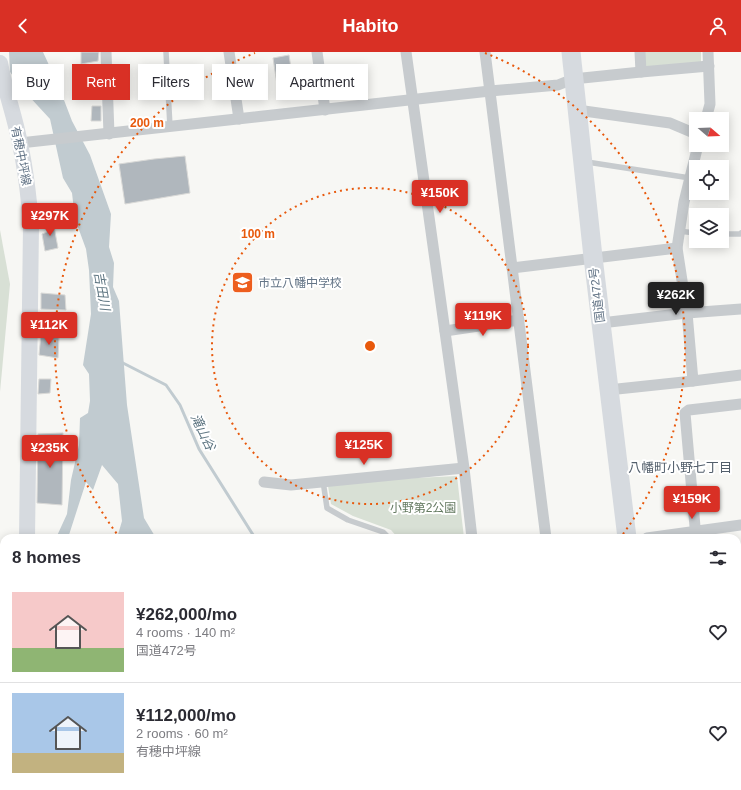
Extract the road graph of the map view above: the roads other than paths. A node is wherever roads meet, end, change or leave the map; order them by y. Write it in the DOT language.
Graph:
graph roads {
  1 [pos="106,52"];
  2 [pos="166,52"];
  3 [pos="229,52"];
  4 [pos="317,52"];
  5 [pos="406,52"];
  6 [pos="485,52"];
  7 [pos="571,52"];
  8 [pos="640,52"];
  9 [pos="708,52"];
  10 [pos="0,63"];
  11 [pos="709,66"];
  12 [pos="640,72"];
  13 [pos="574,79"];
  14 [pos="490,91"];
  15 [pos="413,100"];
  16 [pos="325,110"];
  17 [pos="577,110"];
  18 [pos="708,112"];
  19 [pos="239,119"];
  20 [pos="170,127"];
  21 [pos="689,131"];
  22 [pos="109,134"];
  23 [pos="24,142"];
  24 [pos="582,162"];
  25 [pos="689,178"];
  26 [pos="689,182"];
  27 [pos="678,231"];
  28 [pos="689,232"];
  29 [pos="729,234"];
  30 [pos="741,234"];
  31 [pos="741,239"];
  32 [pos="677,248"];
  33 [pos="593,257"];
  34 [pos="512,268"];
  35 [pos="741,309"];
  36 [pos="687,313"];
  37 [pos="519,320"];
  38 [pos="601,323"];
  39 [pos="445,331"];
  40 [pos="741,375"];
  41 [pos="693,381"];
  42 [pos="608,390"];
  43 [pos="741,404"];
  44 [pos="464,468"];
  45 [pos="323,481"];
  46 [pos="264,482"];
  47 [pos="741,525"];
  48 [pos="27,534"];
  49 [pos="385,534"];
  50 [pos="472,534"];
  51 [pos="546,534"];
  52 [pos="626,534"];
  53 [pos="696,534"];
  54 [pos="700,534"];
  1 -- 22 [label="street"];
  2 -- 20 [label="lane"];
  3 -- 19 [label="street"];
  4 -- 16 [label="street"];
  5 -- 15 [label="street"];
  6 -- 14 [label="street"];
  7 -- 13 [label="highway, 国道472号"];
  8 -- 12 [label="street"];
  9 -- 11 [label="street"];
  10 -- 23 [label="main road, 有穂中坪線"];
  11 -- 12 [label="street"];
  11 -- 18 [label="street"];
  12 -- 13 [label="street"];
  13 -- 14 [label="street"];
  13 -- 17 [label="highway, 国道472号"];
  14 -- 15 [label="street"];
  14 -- 34 [label="street"];
  15 -- 16 [label="street"];
  15 -- 39 [label="street"];
  16 -- 19 [label="street"];
  17 -- 21 [label="street"];
  17 -- 24 [label="highway, 国道472号"];
  19 -- 20 [label="street"];
  20 -- 22 [label="street"];
  22 -- 23 [label="street"];
  23 -- 48 [label="main road, 有穂中坪線"];
  24 -- 25 [label="lane"];
  24 -- 33 [label="highway, 国道472号"];
  26 -- 27 [label="street"];
  27 -- 28 [label="lane"];
  27 -- 32 [label="street"];
  29 -- 30 [label="lane"];
  30 -- 31 [label="lane"];
  32 -- 33 [label="street"];
  32 -- 36 [label="street"];
  33 -- 34 [label="street"];
  33 -- 38 [label="highway, 国道472号"];
  34 -- 37 [label="street"];
  35 -- 36 [label="street"];
  36 -- 38 [label="street"];
  36 -- 41 [label="street"];
  37 -- 39 [label="street"];
  37 -- 51 [label="street"];
  38 -- 42 [label="highway, 国道472号"];
  39 -- 44 [label="street"];
  40 -- 41 [label="street"];
  41 -- 42 [label="street"];
  42 -- 52 [label="highway, 国道472号"];
  43 -- 53 [label="street"];
  44 -- 45 [label="street"];
  44 -- 50 [label="street"];
  45 -- 46 [label="street"];
  45 -- 49 [label="lane"];
  47 -- 54 [label="street"];
}
